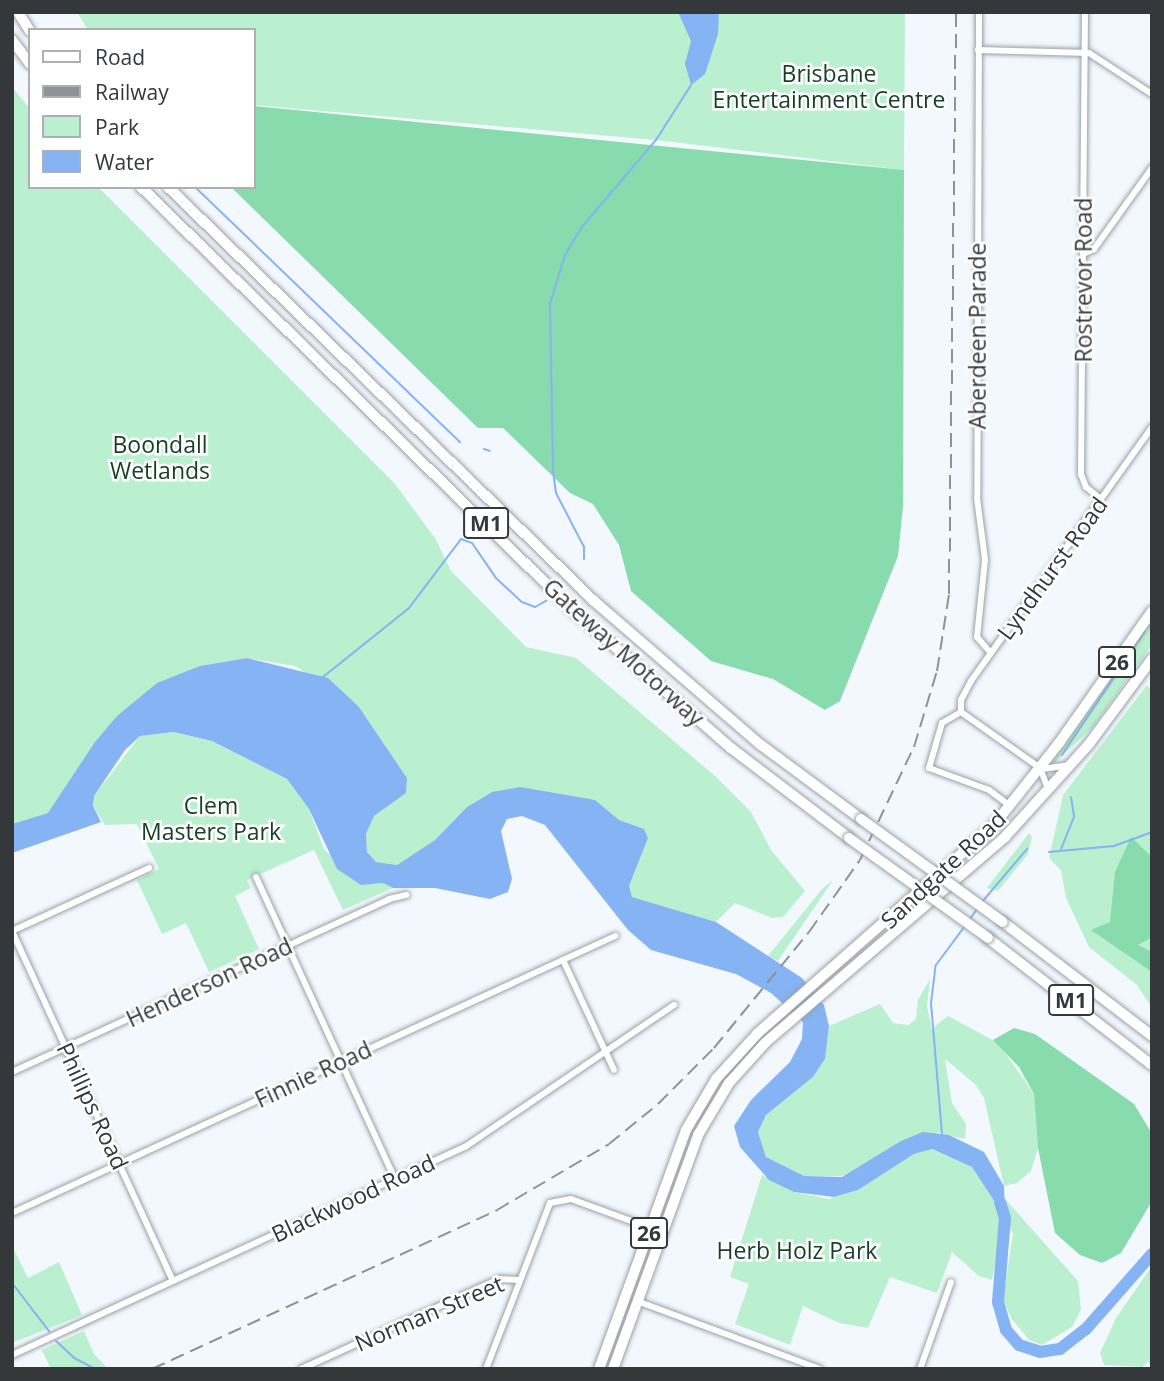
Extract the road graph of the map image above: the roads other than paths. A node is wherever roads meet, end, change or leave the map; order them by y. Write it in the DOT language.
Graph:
graph roads {
  1 [pos="18,12"];
  2 [pos="979,12"];
  3 [pos="1085,12"];
  4 [pos="28,28"];
  5 [pos="12,40"];
  6 [pos="978,50"];
  7 [pos="1084,52"];
  8 [pos="28,61"];
  9 [pos="1152,94"];
  10 [pos="1152,168"];
  11 [pos="143,189"];
  12 [pos="170,189"];
  13 [pos="1083,254"];
  14 [pos="1152,427"];
  15 [pos="1101,499"];
  16 [pos="1152,611"];
  17 [pos="991,653"];
  18 [pos="1152,659"];
  19 [pos="961,712"];
  20 [pos="1073,764"];
  21 [pos="1040,768"];
  22 [pos="1048,792"];
  23 [pos="1010,807"];
  24 [pos="149,868"];
  25 [pos="256,877"];
  26 [pos="407,895"];
  27 [pos="12,931"];
  28 [pos="615,936"];
  29 [pos="287,945"];
  30 [pos="563,960"];
  31 [pos="674,1005"];
  32 [pos="1152,1036"];
  33 [pos="66,1047"];
  34 [pos="606,1053"];
  35 [pos="341,1062"];
  36 [pos="1152,1065"];
  37 [pos="614,1070"];
  38 [pos="12,1072"];
  39 [pos="120,1164"];
  40 [pos="395,1179"];
  41 [pos="12,1213"];
  42 [pos="651,1228"];
  43 [pos="663,1233"];
  44 [pos="519,1280"];
  45 [pos="173,1281"];
  46 [pos="951,1282"];
  47 [pos="638,1301"];
  48 [pos="12,1355"];
  49 [pos="302,1369"];
  50 [pos="486,1369"];
  51 [pos="599,1369"];
  52 [pos="612,1369"];
  53 [pos="820,1369"];
  54 [pos="920,1369"];
  1 -- 4 [label="highway"];
  2 -- 6 [label="street, Aberdeen Parade"];
  3 -- 7 [label="street, Rostrevor Road"];
  5 -- 8 [label="highway"];
  6 -- 7 [label="street"];
  6 -- 17 [label="street, Aberdeen Parade"];
  7 -- 9 [label="street"];
  7 -- 13 [label="street, Rostrevor Road"];
  10 -- 13 [label="street"];
  11 -- 36 [label="highway, Gateway Motorway / M1, bridge"];
  12 -- 32 [label="highway, Gateway Motorway / M1, bridge"];
  13 -- 15 [label="street, Rostrevor Road"];
  14 -- 15 [label="street, Lyndhurst Road"];
  15 -- 17 [label="street, Lyndhurst Road"];
  16 -- 21 [label="highway, Sandgate Road / 26"];
  17 -- 19 [label="street, Lyndhurst Road"];
  18 -- 20 [label="highway, Sandgate Road / 26"];
  19 -- 21 [label="street"];
  19 -- 23 [label="street"];
  20 -- 21 [label="street"];
  20 -- 22 [label="highway, Sandgate Road / 26"];
  21 -- 22 [label="street"];
  21 -- 23 [label="highway, Sandgate Road / 26"];
  22 -- 43 [label="highway, Sandgate Road / 26"];
  23 -- 42 [label="highway, Sandgate Road / 26"];
  24 -- 27 [label="street"];
  25 -- 29 [label="street"];
  26 -- 29 [label="street, Henderson Road"];
  27 -- 33 [label="street, Phillips Road"];
  28 -- 30 [label="street, Finnie Road"];
  29 -- 33 [label="street, Henderson Road"];
  29 -- 35 [label="street"];
  30 -- 34 [label="street"];
  30 -- 35 [label="street, Finnie Road"];
  31 -- 34 [label="street, Blackwood Road"];
  33 -- 38 [label="street, Henderson Road"];
  33 -- 39 [label="street, Phillips Road"];
  34 -- 37 [label="street"];
  34 -- 40 [label="street, Blackwood Road"];
  35 -- 39 [label="street, Finnie Road"];
  35 -- 40 [label="street"];
  39 -- 41 [label="street, Finnie Road"];
  39 -- 45 [label="street, Phillips Road"];
  40 -- 45 [label="street, Blackwood Road"];
  42 -- 43 [label="street"];
  42 -- 44 [label="street"];
  42 -- 51 [label="highway, 26"];
  43 -- 47 [label="highway, 26"];
  44 -- 49 [label="street, Norman Street"];
  44 -- 50 [label="street"];
  45 -- 48 [label="street, Blackwood Road"];
  46 -- 54 [label="street"];
  47 -- 52 [label="highway, 26"];
  47 -- 53 [label="street"];
}
